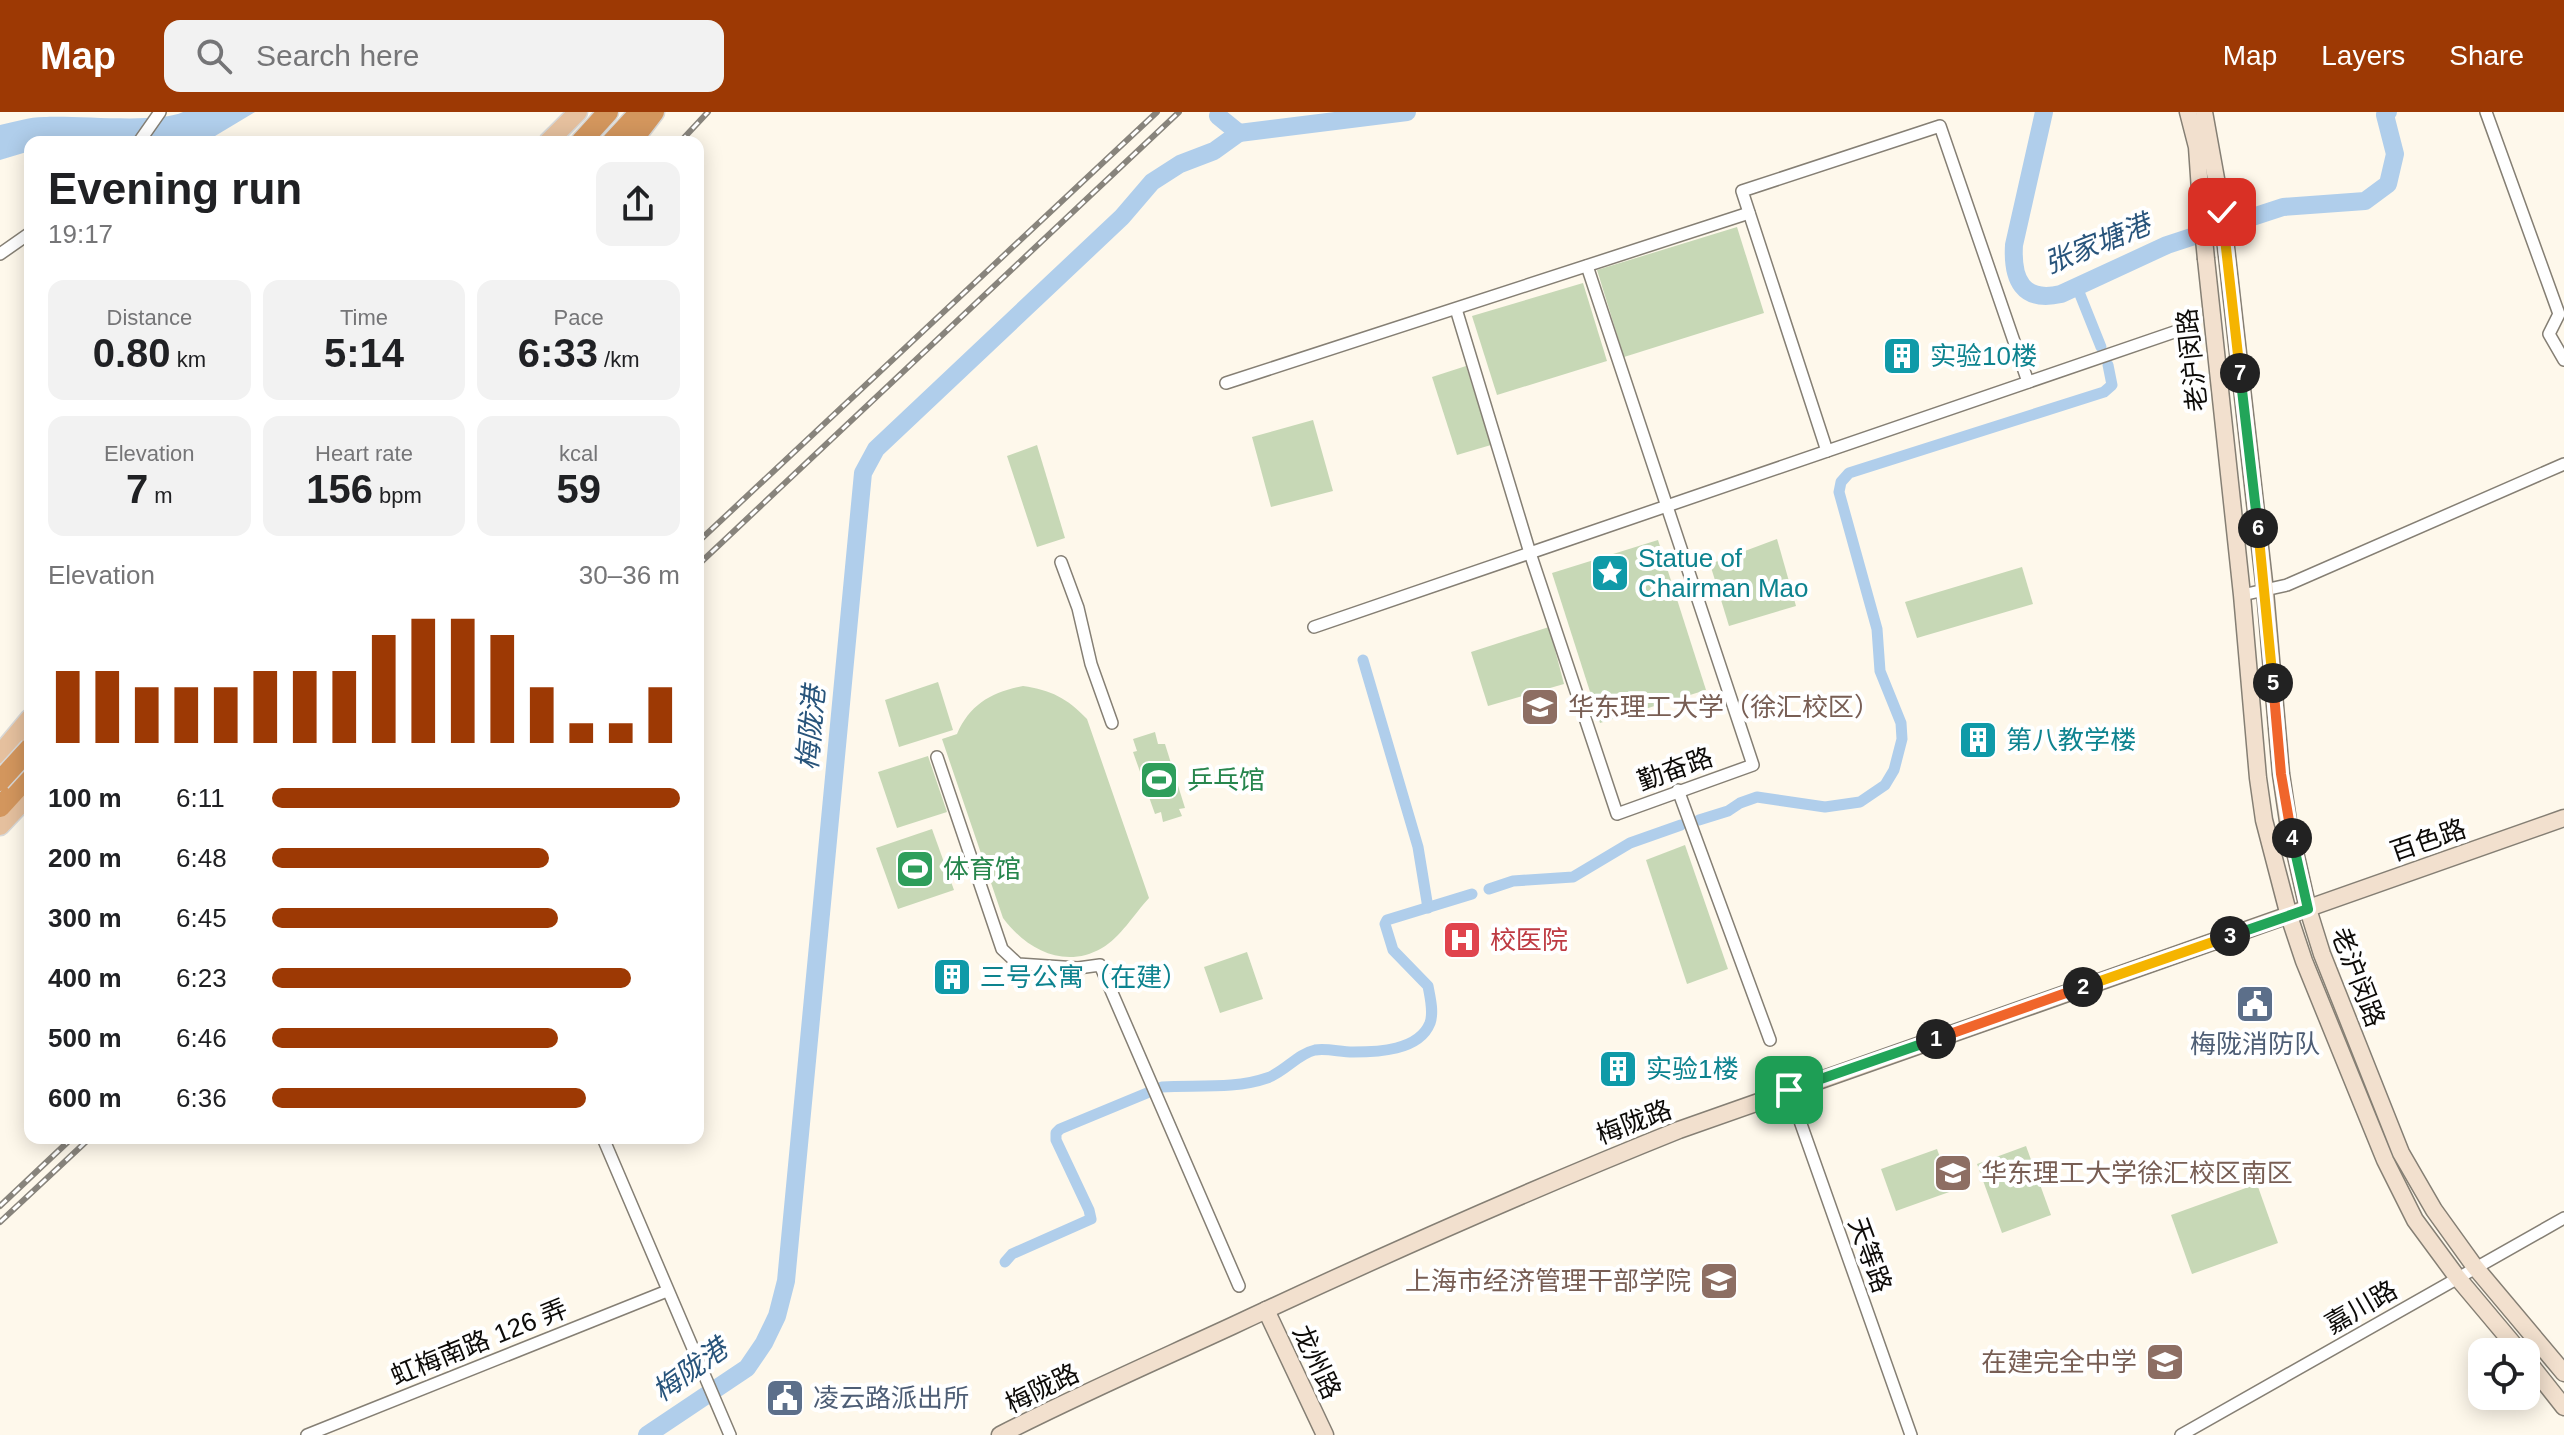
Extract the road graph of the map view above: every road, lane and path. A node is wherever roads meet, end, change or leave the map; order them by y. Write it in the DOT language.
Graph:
graph roads {
  1 [pos="160,112"];
  2 [pos="598,112"];
  3 [pos="608,112"];
  4 [pos="2188,112"];
  5 [pos="2204,112"];
  6 [pos="2214,112"];
  7 [pos="2486,112"];
  8 [pos="642,119"];
  9 [pos="578,131"];
  10 [pos="143,136"];
  11 [pos="620,136"];
  12 [pos="625,136"];
  13 [pos="2211,146"];
  14 [pos="1749,213"];
  15 [pos="24,237"];
  16 [pos="0,254"];
  17 [pos="1587,266"];
  18 [pos="1456,309"];
  19 [pos="2183,329"];
  20 [pos="2564,360"];
  21 [pos="2028,382"];
  22 [pos="1226,383"];
  23 [pos="1827,451"];
  24 [pos="2564,464"];
  25 [pos="1667,506"];
  26 [pos="1530,553"];
  27 [pos="1061,562"];
  28 [pos="2265,591"];
  29 [pos="2242,595"];
  30 [pos="1314,627"];
  31 [pos="1112,723"];
  32 [pos="24,735"];
  33 [pos="24,755"];
  34 [pos="937,757"];
  35 [pos="11,771"];
  36 [pos="1678,790"];
  37 [pos="0,799"];
  38 [pos="24,800"];
  39 [pos="0,807"];
  40 [pos="2564,818"];
  41 [pos="0,826"];
  42 [pos="2308,909"];
  43 [pos="2289,916"];
  44 [pos="1770,1040"];
  45 [pos="1789,1090"];
  46 [pos="606,1144"];
  47 [pos="2564,1218"];
  48 [pos="2475,1267"];
  49 [pos="2457,1277"];
  50 [pos="1239,1286"];
  51 [pos="667,1291"];
  52 [pos="1266,1310"];
  53 [pos="2508,1338"];
  54 [pos="2564,1373"];
  55 [pos="2540,1377"];
  56 [pos="2564,1407"];
  57 [pos="307,1435"];
  58 [pos="730,1435"];
  59 [pos="1000,1435"];
  60 [pos="1325,1435"];
  61 [pos="1911,1435"];
  62 [pos="2181,1435"];
  1 -- 10 [label="street"];
  2 -- 9 [label="main road"];
  3 -- 9 [label="highway"];
  4 -- 29 [label="main road, 老沪闵路, bridge"];
  5 -- 13 [label="main road, 老沪闵路"];
  6 -- 13 [label="main road"];
  7 -- 20 [label="street"];
  8 -- 11 [label="highway"];
  8 -- 12 [label="main road"];
  13 -- 28 [label="main road, 老沪闵路"];
  14 -- 17 [label="street"];
  14 -- 21 [label="street"];
  14 -- 23 [label="street"];
  15 -- 16 [label="street"];
  17 -- 18 [label="street"];
  17 -- 25 [label="street, 勤奋路"];
  18 -- 22 [label="street"];
  18 -- 26 [label="street, 勤奋路"];
  19 -- 21 [label="street"];
  21 -- 23 [label="street"];
  23 -- 25 [label="street"];
  24 -- 28 [label="street"];
  25 -- 26 [label="street"];
  25 -- 36 [label="street, 勤奋路"];
  26 -- 30 [label="street"];
  26 -- 36 [label="street, 勤奋路"];
  27 -- 31 [label="street"];
  28 -- 29 [label="street"];
  28 -- 42 [label="main road, 老沪闵路"];
  29 -- 43 [label="main road, 老沪闵路"];
  32 -- 35 [label="main road"];
  33 -- 35 [label="highway, bridge"];
  34 -- 50 [label="street"];
  35 -- 37 [label="main road"];
  35 -- 39 [label="highway"];
  36 -- 44 [label="street"];
  38 -- 41 [label="main road"];
  40 -- 42 [label="main road, 百色路"];
  42 -- 43 [label="main road, 梅陇路"];
  42 -- 48 [label="main road, 老沪闵路"];
  43 -- 45 [label="main road, 梅陇路"];
  43 -- 49 [label="main road, 老沪闵路"];
  45 -- 52 [label="main road, 梅陇路"];
  45 -- 61 [label="street, 天等路"];
  46 -- 51 [label="street"];
  47 -- 48 [label="street, 嘉川路"];
  48 -- 49 [label="street, 嘉川路"];
  48 -- 54 [label="main road, 老沪闵路"];
  49 -- 53 [label="main road, 老沪闵路"];
  49 -- 62 [label="street, 嘉川路"];
  51 -- 57 [label="street, 虹梅南路 126 弄"];
  51 -- 58 [label="street"];
  52 -- 59 [label="main road, 梅陇路"];
  52 -- 60 [label="main road, 龙州路"];
  55 -- 56 [label="main road"];
}
